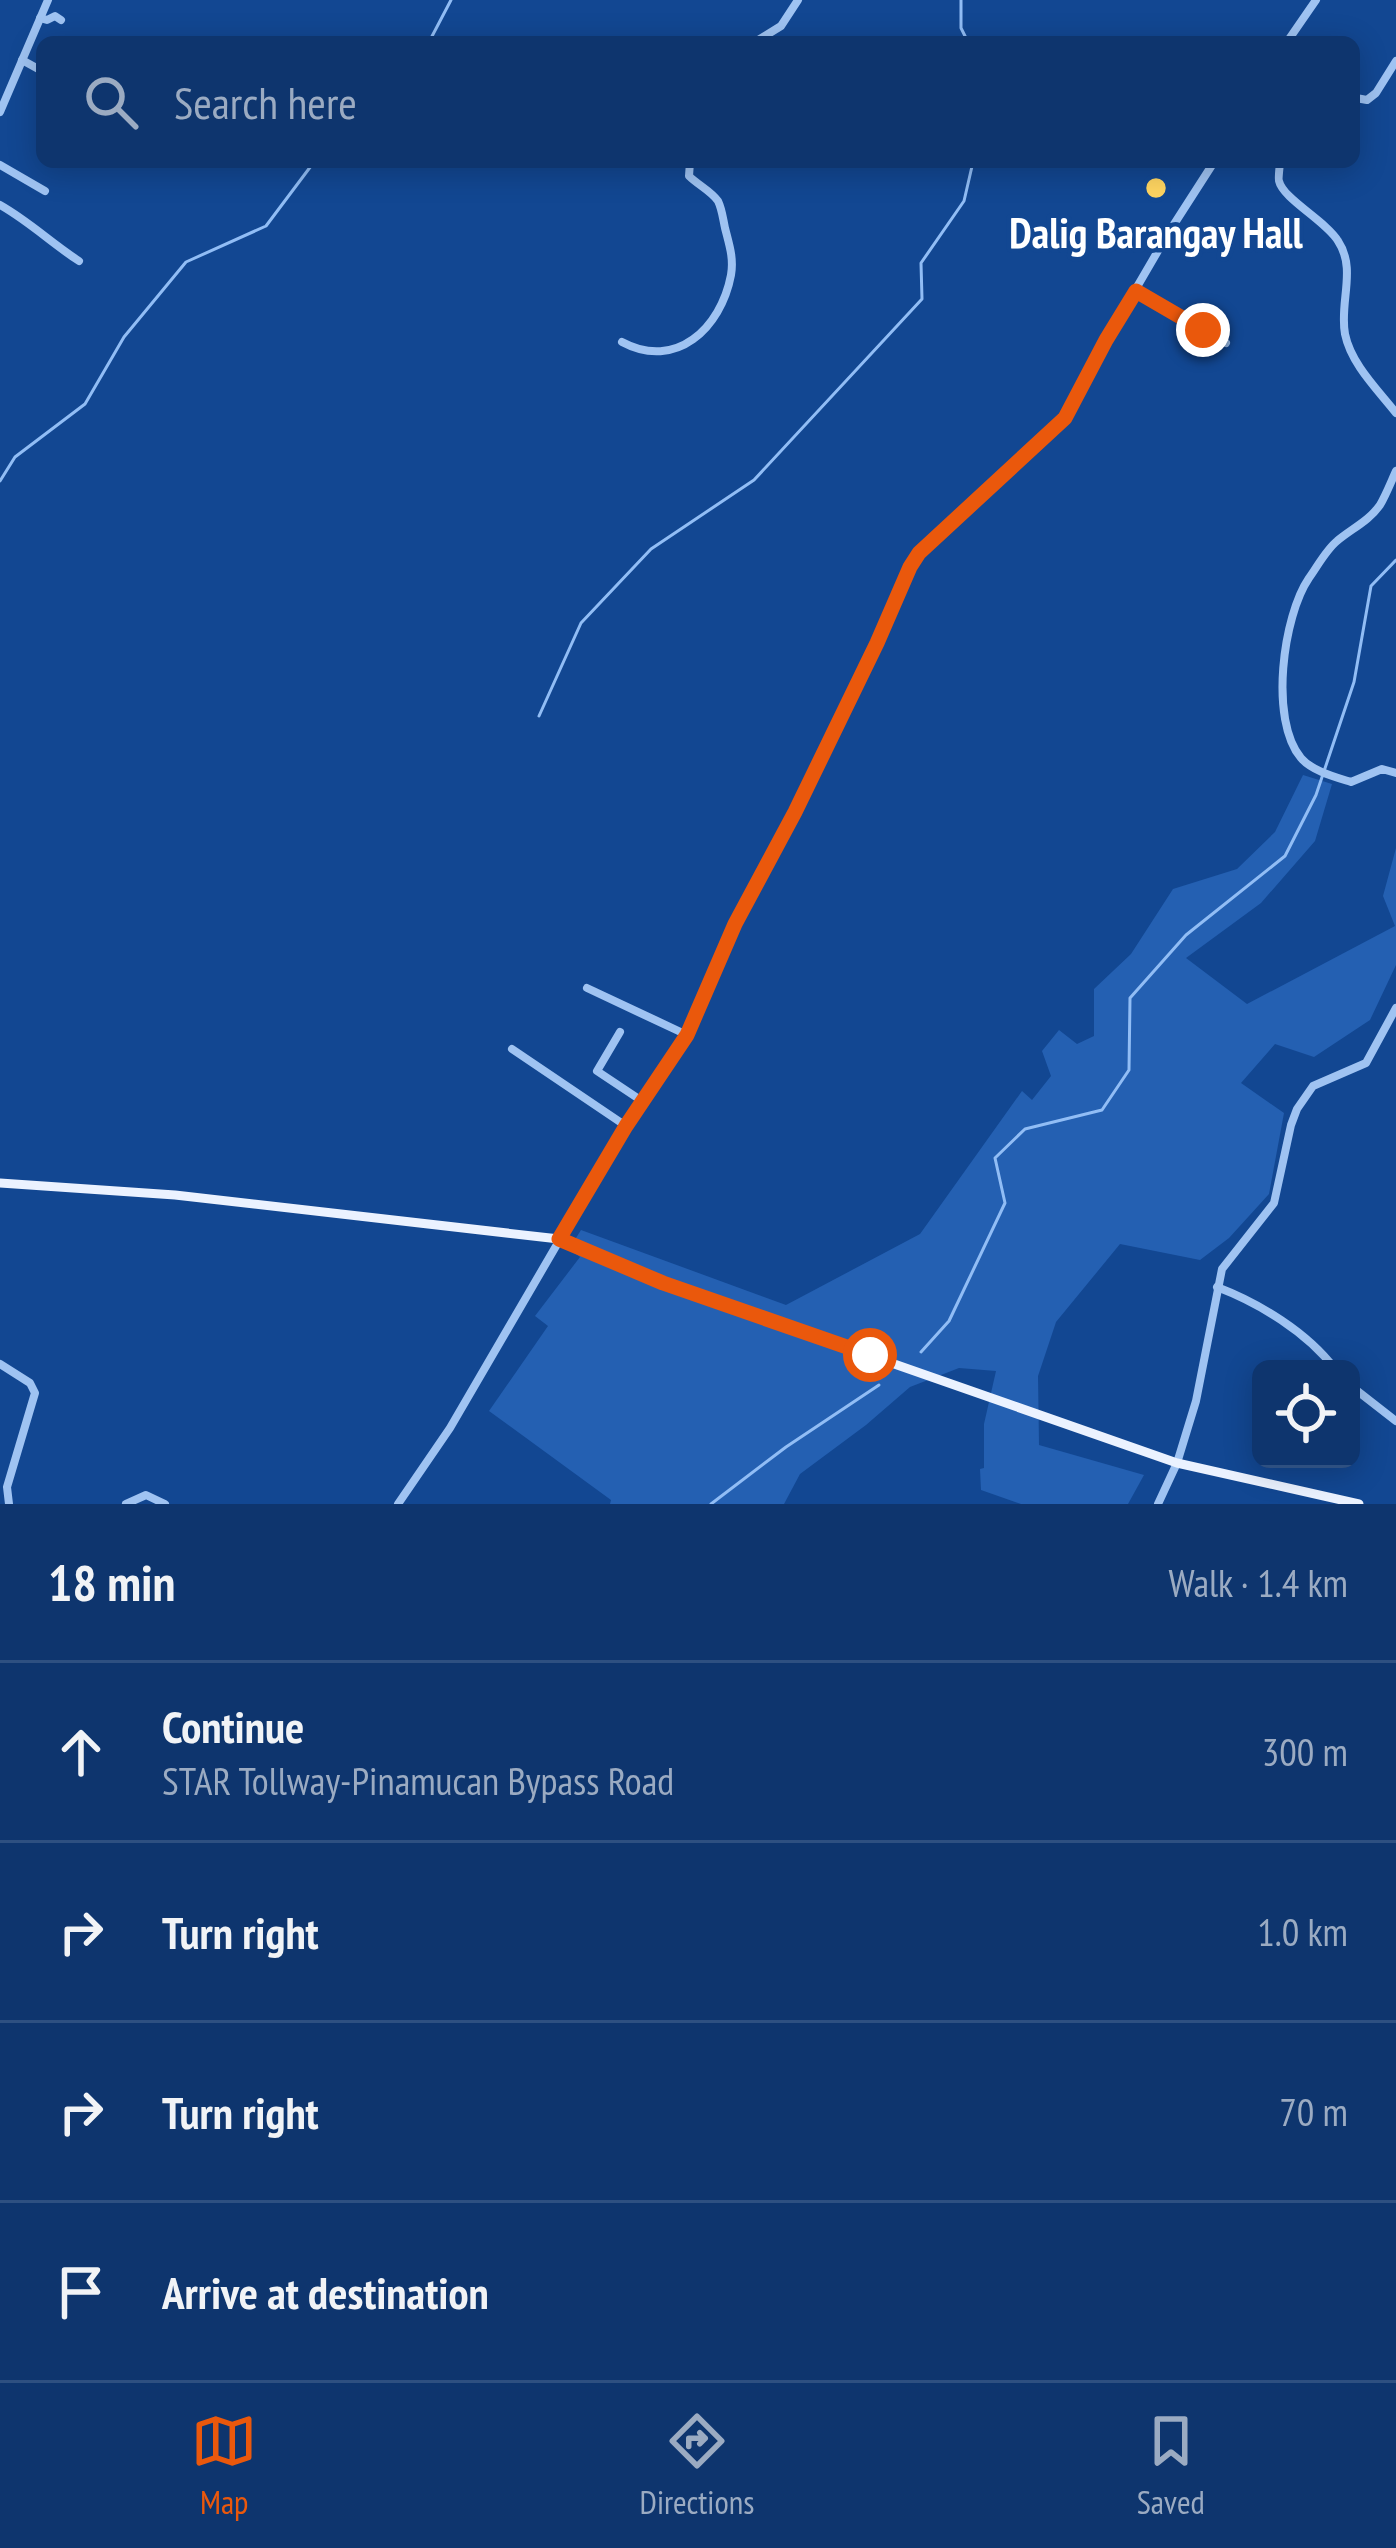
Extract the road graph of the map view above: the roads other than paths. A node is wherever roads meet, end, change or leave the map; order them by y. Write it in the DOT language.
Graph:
graph roads {
  1 [pos="48,0"];
  2 [pos="798,0"];
  3 [pos="1316,0"];
  4 [pos="40,19"];
  5 [pos="61,20"];
  6 [pos="765,36"];
  7 [pos="1291,36"];
  8 [pos="22,60"];
  9 [pos="1396,61"];
  10 [pos="36,67"];
  11 [pos="1360,99"];
  12 [pos="1,109"];
  13 [pos="0,165"];
  14 [pos="690,168"];
  15 [pos="1210,168"];
  16 [pos="1279,168"];
  17 [pos="45,191"];
  18 [pos="0,205"];
  19 [pos="79,261"];
  20 [pos="1136,291"];
  21 [pos="622,342"];
  22 [pos="1226,344"];
  23 [pos="1396,413"];
  24 [pos="1396,472"];
  25 [pos="1396,773"];
  26 [pos="587,988"];
  27 [pos="1396,1008"];
  28 [pos="620,1032"];
  29 [pos="687,1035"];
  30 [pos="512,1049"];
  31 [pos="642,1101"];
  32 [pos="626,1126"];
  33 [pos="0,1183"];
  34 [pos="559,1239"];
  35 [pos="1217,1287"];
  36 [pos="1328,1360"];
  37 [pos="0,1364"];
  38 [pos="1360,1393"];
  39 [pos="1396,1421"];
  40 [pos="1177,1463"];
  41 [pos="9,1504"];
  42 [pos="126,1504"];
  43 [pos="165,1504"];
  44 [pos="398,1504"];
  45 [pos="1158,1504"];
  46 [pos="1359,1504"];
  1 -- 4 [label="street"];
  2 -- 6 [label="street"];
  3 -- 7 [label="street"];
  4 -- 5 [label="street"];
  4 -- 8 [label="street"];
  8 -- 10 [label="street"];
  8 -- 12 [label="street"];
  9 -- 11 [label="street"];
  13 -- 17 [label="street"];
  14 -- 21 [label="street"];
  15 -- 20 [label="street"];
  16 -- 23 [label="street"];
  18 -- 19 [label="street"];
  20 -- 22 [label="street"];
  20 -- 29 [label="street"];
  24 -- 25 [label="street"];
  26 -- 29 [label="street"];
  27 -- 35 [label="street"];
  28 -- 31 [label="street"];
  29 -- 31 [label="street"];
  30 -- 32 [label="street"];
  31 -- 32 [label="street"];
  32 -- 34 [label="street"];
  33 -- 34 [label="main road"];
  34 -- 40 [label="main road"];
  34 -- 44 [label="street"];
  35 -- 36 [label="street"];
  35 -- 40 [label="street"];
  37 -- 41 [label="street"];
  38 -- 39 [label="street"];
  40 -- 45 [label="street"];
  40 -- 46 [label="main road"];
  42 -- 43 [label="street"];
}
